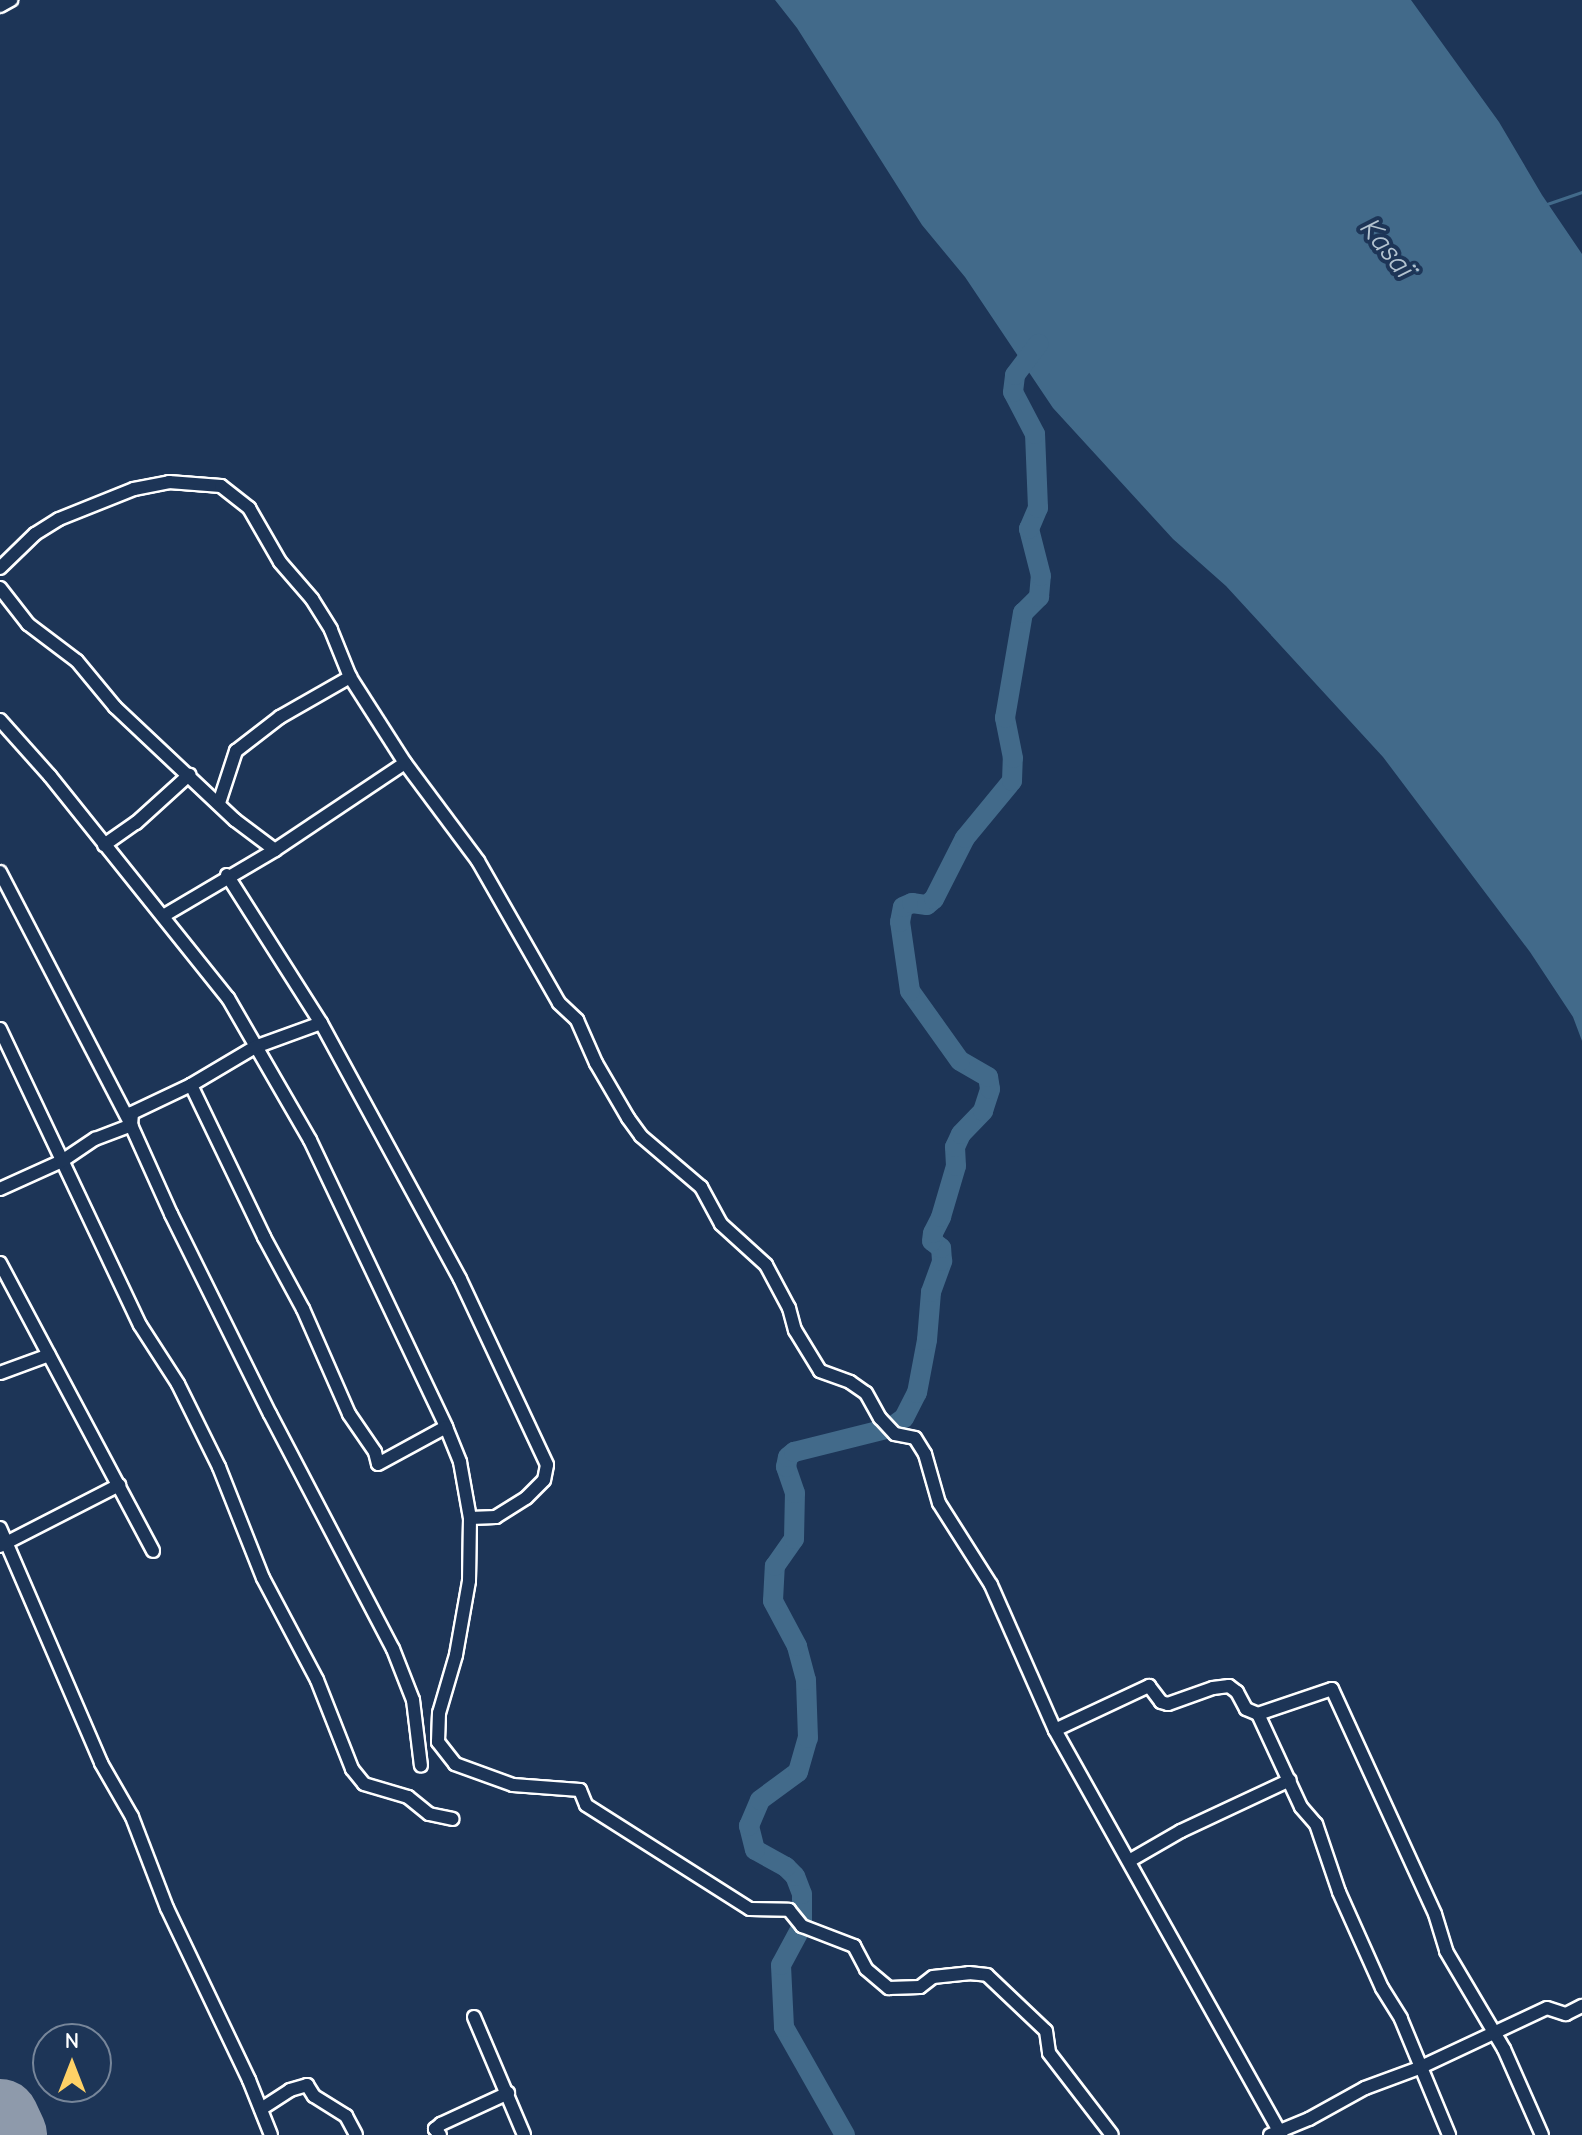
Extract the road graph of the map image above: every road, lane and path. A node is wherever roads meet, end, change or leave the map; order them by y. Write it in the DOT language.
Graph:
graph roads {
  1 [pos="11,0"];
  2 [pos="0,6"];
  3 [pos="0,568"];
  4 [pos="0,588"];
  5 [pos="350,677"];
  6 [pos="0,720"];
  7 [pos="405,763"];
  8 [pos="189,775"];
  9 [pos="219,803"];
  10 [pos="104,845"];
  11 [pos="275,850"];
  12 [pos="0,872"];
  13 [pos="227,875"];
  14 [pos="163,916"];
  15 [pos="321,1023"];
  16 [pos="0,1029"];
  17 [pos="255,1047"];
  18 [pos="191,1085"];
  19 [pos="131,1125"];
  20 [pos="62,1161"];
  21 [pos="0,1189"];
  22 [pos="0,1263"];
  23 [pos="49,1355"];
  24 [pos="0,1373"];
  25 [pos="446,1427"];
  26 [pos="119,1485"];
  27 [pos="470,1518"];
  28 [pos="0,1528"];
  29 [pos="3,1545"];
  30 [pos="153,1551"];
  31 [pos="1258,1714"];
  32 [pos="1055,1730"];
  33 [pos="421,1766"];
  34 [pos="1290,1780"];
  35 [pos="452,1819"];
  36 [pos="1129,1861"];
  37 [pos="1582,2006"];
  38 [pos="474,2017"];
  39 [pos="1493,2033"];
  40 [pos="1419,2068"];
  41 [pos="508,2093"];
  42 [pos="261,2109"];
  43 [pos="1277,2134"];
  44 [pos="271,2135"];
  45 [pos="356,2135"];
  46 [pos="440,2135"];
  47 [pos="524,2135"];
  48 [pos="1112,2135"];
  49 [pos="1449,2135"];
  50 [pos="1542,2135"];
  1 -- 2 [label="street"];
  3 -- 5 [label="street"];
  4 -- 8 [label="street"];
  5 -- 7 [label="street"];
  5 -- 9 [label="street"];
  6 -- 10 [label="street"];
  7 -- 11 [label="street"];
  7 -- 32 [label="street"];
  8 -- 9 [label="street"];
  8 -- 10 [label="street"];
  9 -- 11 [label="street"];
  10 -- 14 [label="street"];
  11 -- 13 [label="street"];
  12 -- 19 [label="street"];
  13 -- 14 [label="street"];
  13 -- 15 [label="street"];
  14 -- 17 [label="street"];
  15 -- 17 [label="street"];
  15 -- 27 [label="street"];
  16 -- 20 [label="street"];
  17 -- 18 [label="street"];
  17 -- 25 [label="street"];
  18 -- 19 [label="street"];
  18 -- 25 [label="street"];
  19 -- 20 [label="street"];
  19 -- 33 [label="street"];
  20 -- 21 [label="street"];
  20 -- 35 [label="street"];
  22 -- 23 [label="street"];
  23 -- 24 [label="street"];
  23 -- 26 [label="street"];
  25 -- 27 [label="street"];
  26 -- 29 [label="street"];
  26 -- 30 [label="street"];
  27 -- 48 [label="street"];
  28 -- 29 [label="street"];
  29 -- 42 [label="street"];
  31 -- 32 [label="street"];
  31 -- 34 [label="street"];
  31 -- 39 [label="street"];
  32 -- 36 [label="street"];
  34 -- 36 [label="street"];
  34 -- 40 [label="street"];
  36 -- 43 [label="street"];
  37 -- 39 [label="street"];
  38 -- 41 [label="street"];
  39 -- 40 [label="street"];
  39 -- 50 [label="street"];
  40 -- 43 [label="street"];
  40 -- 49 [label="street"];
  41 -- 46 [label="street"];
  41 -- 47 [label="street"];
  42 -- 44 [label="street"];
  42 -- 45 [label="street"];
}
